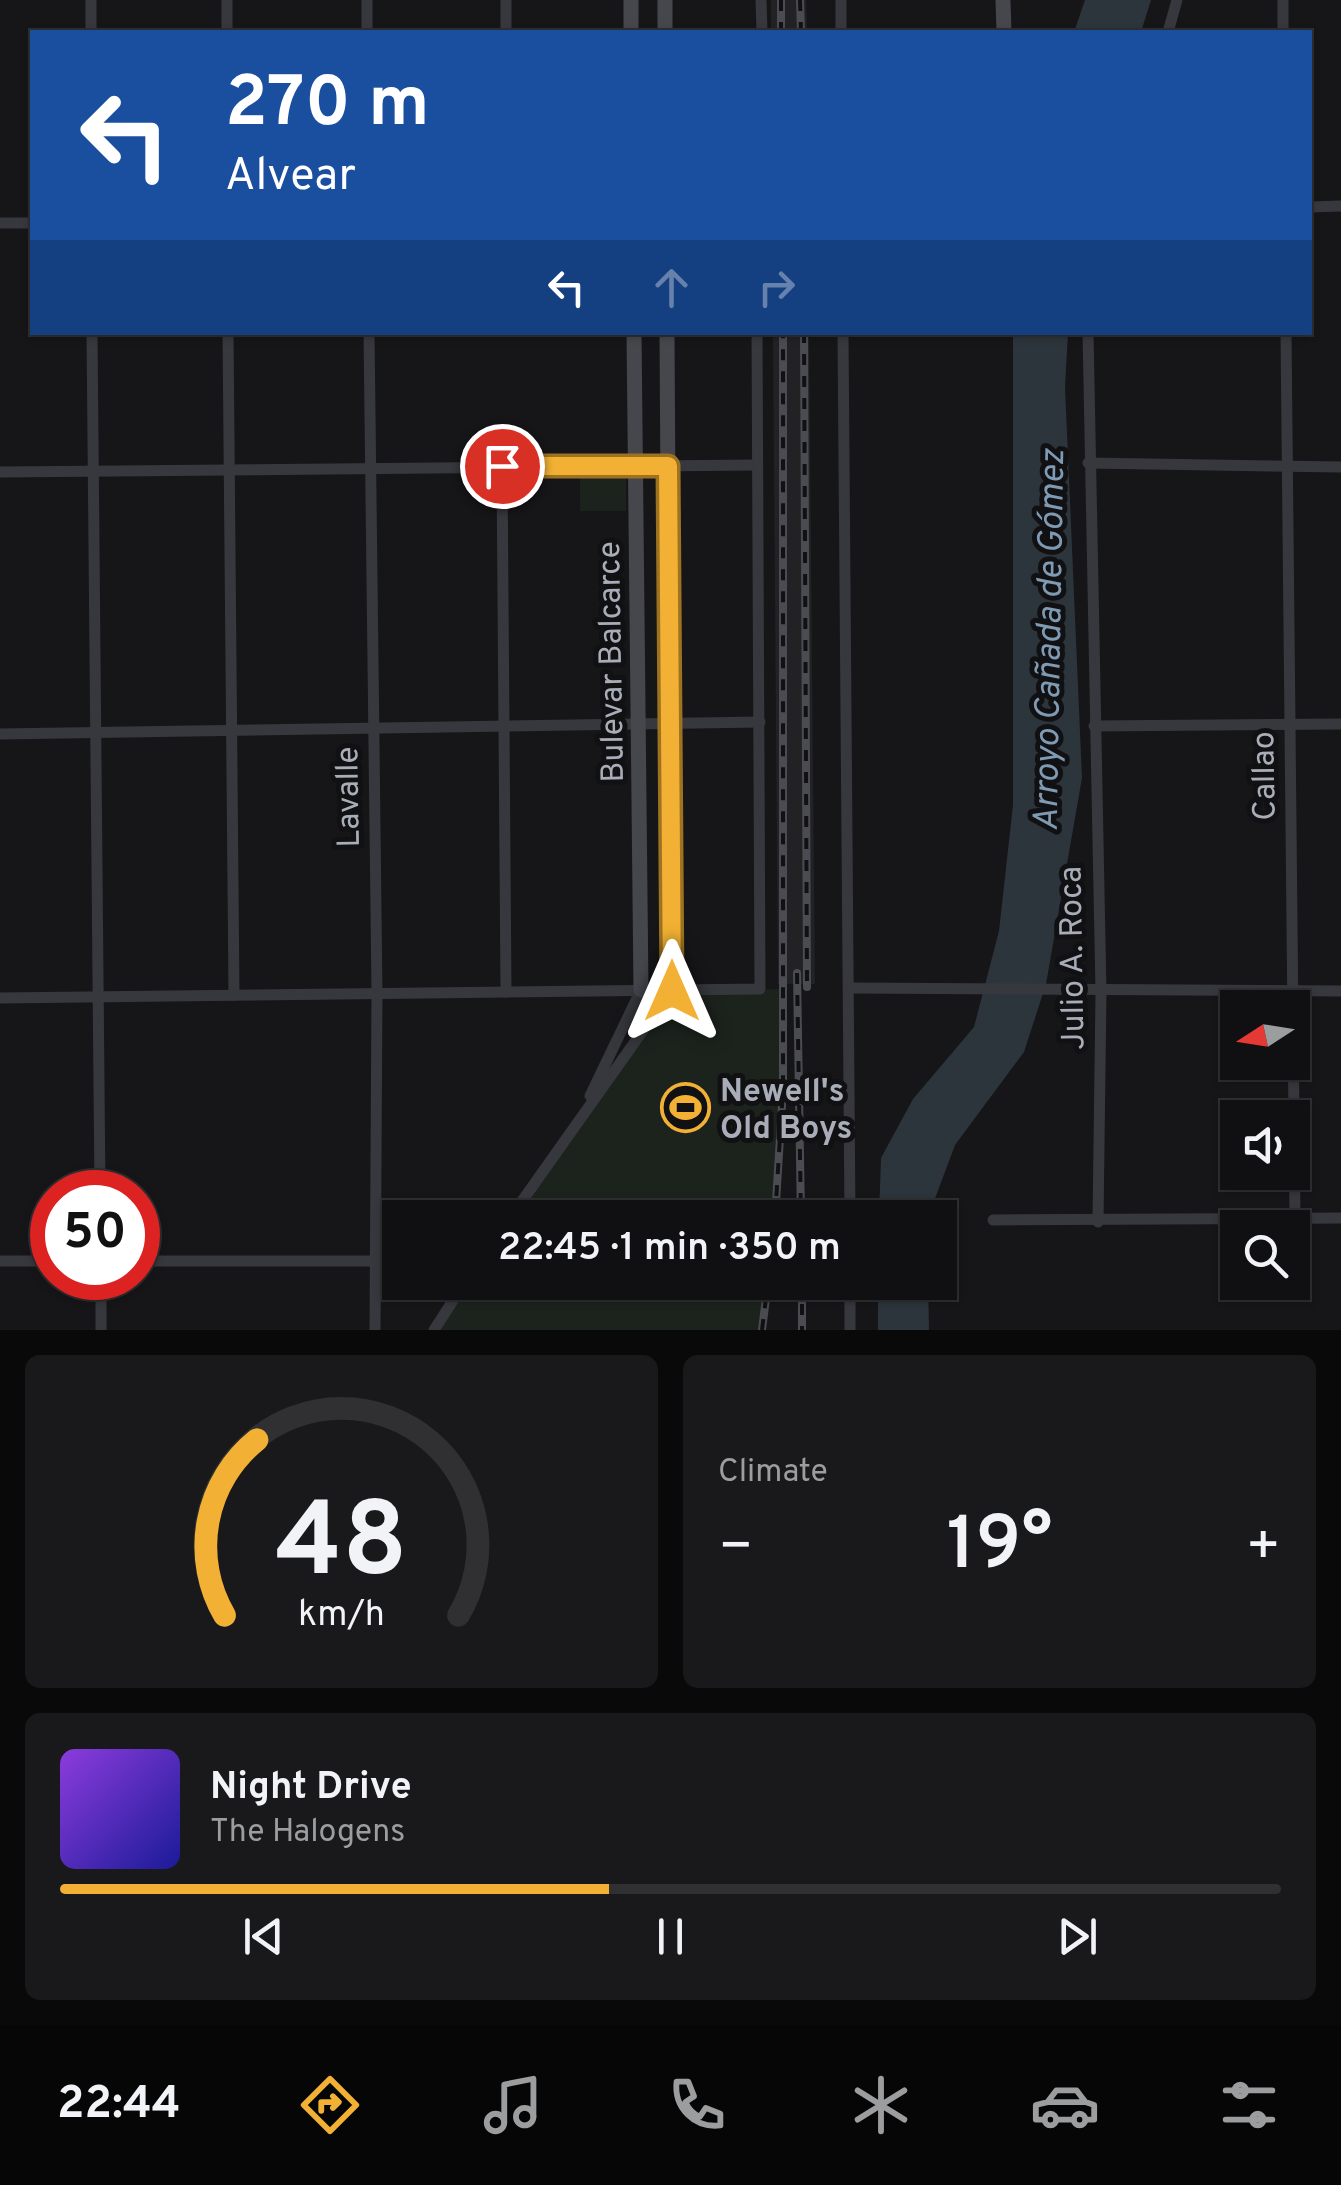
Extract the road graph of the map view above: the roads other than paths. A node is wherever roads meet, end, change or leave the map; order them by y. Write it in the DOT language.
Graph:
graph roads {
  1 [pos="91,0"];
  2 [pos="227,0"];
  3 [pos="367,0"];
  4 [pos="506,0"];
  5 [pos="631,0"];
  6 [pos="665,0"];
  7 [pos="761,0"];
  8 [pos="841,0"];
  9 [pos="1004,0"];
  10 [pos="1177,0"];
  11 [pos="1283,0"];
  12 [pos="91,30"];
  13 [pos="227,30"];
  14 [pos="367,30"];
  15 [pos="506,30"];
  16 [pos="631,30"];
  17 [pos="665,30"];
  18 [pos="762,30"];
  19 [pos="841,30"];
  20 [pos="1004,30"];
  21 [pos="1169,30"];
  22 [pos="1284,30"];
  23 [pos="1312,206"];
  24 [pos="1341,206"];
  25 [pos="0,223"];
  26 [pos="30,223"];
  27 [pos="92,335"];
  28 [pos="228,335"];
  29 [pos="369,335"];
  30 [pos="634,335"];
  31 [pos="667,335"];
  32 [pos="757,335"];
  33 [pos="843,335"];
  34 [pos="1088,335"];
  35 [pos="1286,335"];
  36 [pos="1088,463"];
  37 [pos="670,465"];
  38 [pos="757,465"];
  39 [pos="502,466"];
  40 [pos="635,466"];
  41 [pos="1288,467"];
  42 [pos="1341,467"];
  43 [pos="372,468"];
  44 [pos="230,470"];
  45 [pos="94,471"];
  46 [pos="0,472"];
  47 [pos="760,722"];
  48 [pos="638,724"];
  49 [pos="671,724"];
  50 [pos="1290,724"];
  51 [pos="1341,724"];
  52 [pos="1094,726"];
  53 [pos="505,727"];
  54 [pos="374,728"];
  55 [pos="232,730"];
  56 [pos="94,732"];
  57 [pos="0,734"];
  58 [pos="852,988"];
  59 [pos="641,990"];
  60 [pos="1293,990"];
  61 [pos="673,991"];
  62 [pos="1220,991"];
  63 [pos="1310,991"];
  64 [pos="1341,991"];
  65 [pos="506,992"];
  66 [pos="1101,992"];
  67 [pos="378,993"];
  68 [pos="234,995"];
  69 [pos="99,997"];
  70 [pos="0,998"];
  71 [pos="1294,1080"];
  72 [pos="574,1127"];
  73 [pos="100,1170"];
  74 [pos="523,1200"];
  75 [pos="850,1200"];
  76 [pos="1295,1210"];
  77 [pos="1310,1218"];
  78 [pos="1341,1218"];
  79 [pos="993,1220"];
  80 [pos="1220,1220"];
  81 [pos="1098,1222"];
  82 [pos="378,1260"];
  83 [pos="382,1260"];
  84 [pos="0,1261"];
  85 [pos="30,1261"];
  86 [pos="160,1261"];
  87 [pos="101,1300"];
  88 [pos="453,1300"];
  89 [pos="850,1300"];
  90 [pos="101,1330"];
  91 [pos="375,1330"];
  92 [pos="434,1330"];
  93 [pos="850,1330"];
  1 -- 12 [label="street"];
  2 -- 13 [label="street"];
  3 -- 14 [label="street"];
  4 -- 15 [label="street"];
  5 -- 16 [label="main road"];
  6 -- 17 [label="main road"];
  7 -- 18 [label="street"];
  8 -- 19 [label="street"];
  9 -- 20 [label="main road"];
  10 -- 21 [label="street"];
  11 -- 22 [label="street"];
  23 -- 24 [label="street"];
  25 -- 26 [label="street"];
  27 -- 45 [label="street"];
  28 -- 44 [label="street"];
  29 -- 43 [label="street, Lavalle"];
  30 -- 40 [label="main road, Bulevar Balcarce"];
  31 -- 37 [label="main road, Bulevar Balcarce"];
  32 -- 38 [label="street"];
  33 -- 58 [label="street"];
  34 -- 36 [label="street, Julio A. Roca"];
  35 -- 41 [label="street, Callao"];
  36 -- 41 [label="street"];
  36 -- 52 [label="street, Julio A. Roca"];
  37 -- 38 [label="street"];
  37 -- 40 [label="street"];
  37 -- 49 [label="main road, Bulevar Balcarce"];
  38 -- 47 [label="street"];
  39 -- 40 [label="street"];
  39 -- 43 [label="street"];
  39 -- 53 [label="street"];
  40 -- 48 [label="main road, Bulevar Balcarce"];
  41 -- 42 [label="street"];
  41 -- 50 [label="street, Callao"];
  43 -- 44 [label="street"];
  43 -- 54 [label="street, Lavalle"];
  44 -- 45 [label="street"];
  44 -- 55 [label="street"];
  45 -- 46 [label="street"];
  45 -- 56 [label="street"];
  47 -- 49 [label="street"];
  47 -- 61 [label="street"];
  48 -- 49 [label="street"];
  48 -- 53 [label="street"];
  48 -- 59 [label="main road, Bulevar Balcarce"];
  49 -- 61 [label="main road, Bulevar Balcarce"];
  50 -- 51 [label="street"];
  50 -- 52 [label="street"];
  50 -- 60 [label="street, Callao"];
  52 -- 66 [label="street, Julio A. Roca"];
  53 -- 54 [label="street"];
  53 -- 65 [label="street"];
  54 -- 55 [label="street"];
  54 -- 67 [label="street, Lavalle"];
  55 -- 56 [label="street"];
  55 -- 68 [label="street"];
  56 -- 57 [label="street"];
  56 -- 69 [label="street"];
  58 -- 66 [label="street"];
  58 -- 75 [label="street"];
  59 -- 61 [label="street"];
  59 -- 65 [label="street"];
  59 -- 72 [label="street"];
  61 -- 72 [label="street"];
  62 -- 66 [label="street"];
  63 -- 64 [label="street"];
  65 -- 67 [label="street"];
  66 -- 81 [label="street, Julio A. Roca"];
  67 -- 68 [label="street"];
  67 -- 82 [label="street, Lavalle"];
  68 -- 69 [label="street"];
  69 -- 70 [label="street"];
  69 -- 73 [label="street"];
  71 -- 76 [label="street, Callao"];
  72 -- 74 [label="street"];
  77 -- 78 [label="street"];
  79 -- 81 [label="street"];
  80 -- 81 [label="street"];
  82 -- 83 [label="street"];
  82 -- 86 [label="street"];
  82 -- 91 [label="street, Lavalle"];
  84 -- 85 [label="street"];
  87 -- 90 [label="street"];
  88 -- 92 [label="street"];
  89 -- 93 [label="street"];
}
